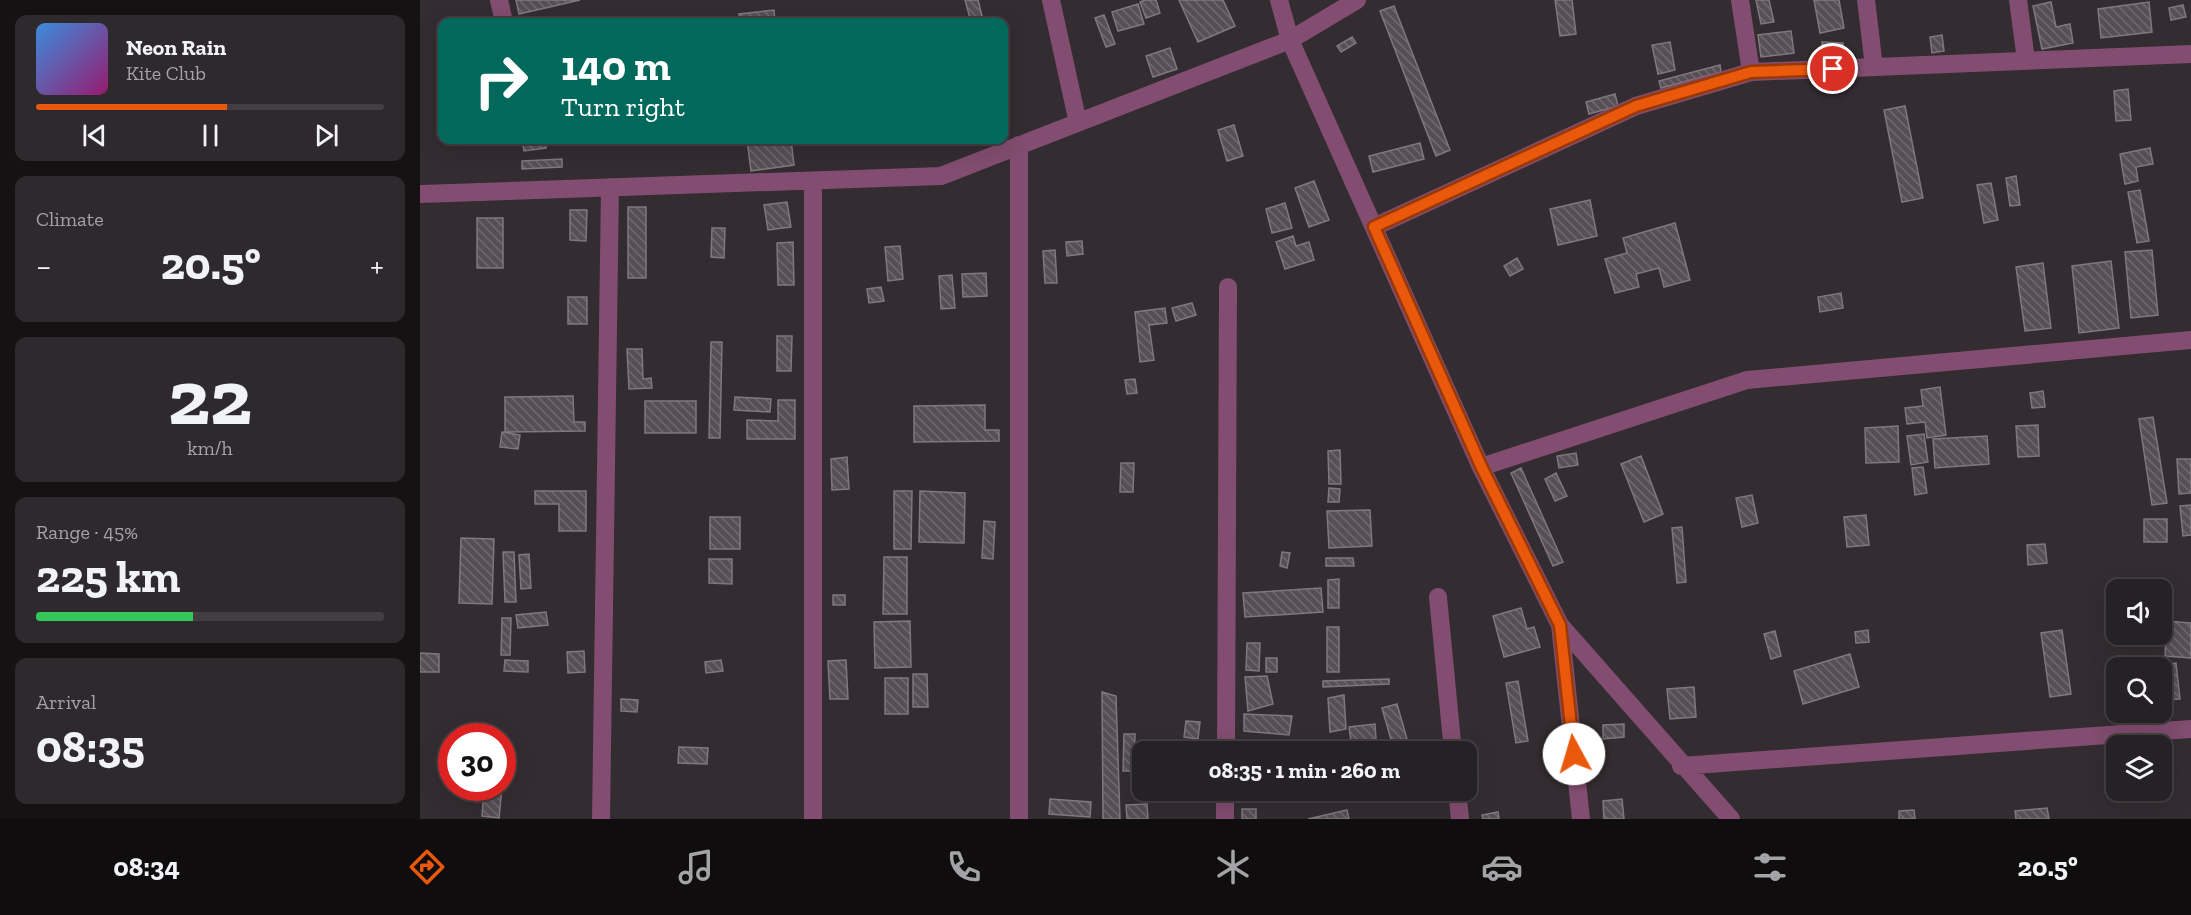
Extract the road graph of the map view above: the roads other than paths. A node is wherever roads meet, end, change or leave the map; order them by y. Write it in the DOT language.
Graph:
graph roads {
  1 [pos="499,0"];
  2 [pos="1051,0"];
  3 [pos="1279,0"];
  4 [pos="1358,0"];
  5 [pos="1740,0"];
  6 [pos="1866,0"];
  7 [pos="2018,0"];
  8 [pos="503,18"];
  9 [pos="1290,40"];
  10 [pos="2191,54"];
  11 [pos="2026,60"];
  12 [pos="1874,67"];
  13 [pos="1751,72"];
  14 [pos="1078,123"];
  15 [pos="1019,146"];
  16 [pos="813,181"];
  17 [pos="610,187"];
  18 [pos="420,194"];
  19 [pos="1374,227"];
  20 [pos="1228,287"];
  21 [pos="2191,340"];
  22 [pos="1481,466"];
  23 [pos="1438,597"];
  24 [pos="1560,625"];
  25 [pos="2191,729"];
  26 [pos="1226,741"];
  27 [pos="1452,741"];
  28 [pos="1681,766"];
  29 [pos="1225,801"];
  30 [pos="1458,801"];
  31 [pos="602,819"];
  32 [pos="813,819"];
  33 [pos="1019,819"];
  34 [pos="1225,819"];
  35 [pos="1460,819"];
  36 [pos="1581,819"];
  37 [pos="1731,819"];
  1 -- 8 [label="street"];
  2 -- 14 [label="street"];
  3 -- 9 [label="street"];
  4 -- 9 [label="street"];
  5 -- 13 [label="street"];
  6 -- 12 [label="street"];
  7 -- 11 [label="street"];
  9 -- 14 [label="street"];
  9 -- 19 [label="street"];
  10 -- 11 [label="street"];
  11 -- 12 [label="street"];
  12 -- 13 [label="street"];
  13 -- 19 [label="street"];
  14 -- 15 [label="street"];
  15 -- 16 [label="street"];
  15 -- 33 [label="street"];
  16 -- 17 [label="street"];
  16 -- 32 [label="street"];
  17 -- 18 [label="street"];
  17 -- 31 [label="street"];
  19 -- 22 [label="street"];
  20 -- 26 [label="street"];
  21 -- 22 [label="street"];
  22 -- 24 [label="street"];
  23 -- 27 [label="street"];
  24 -- 28 [label="street"];
  24 -- 36 [label="street"];
  25 -- 28 [label="street"];
  28 -- 37 [label="street"];
  29 -- 34 [label="street"];
  30 -- 35 [label="street"];
}
